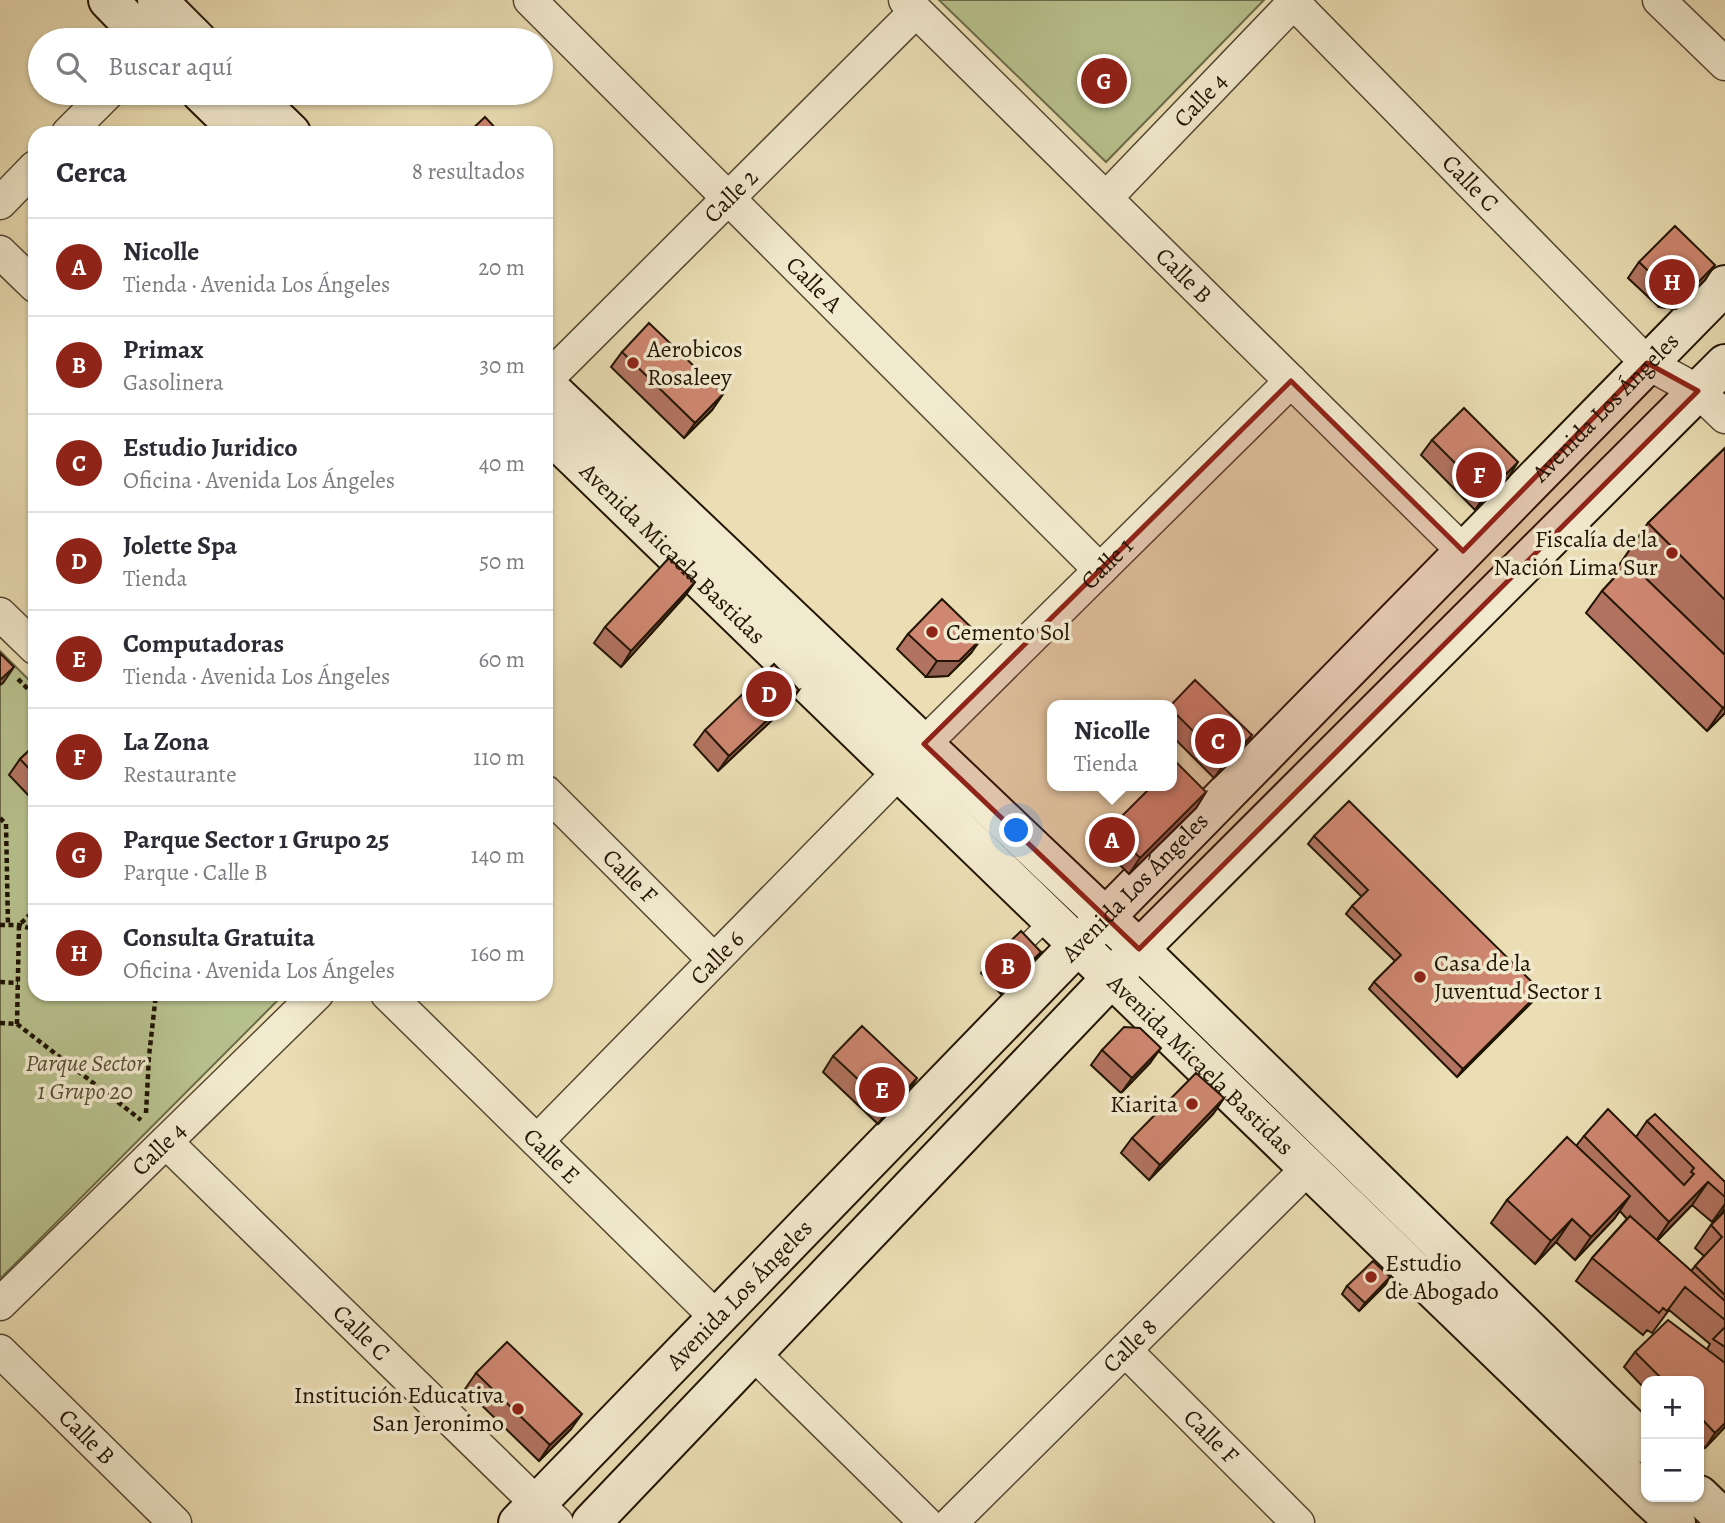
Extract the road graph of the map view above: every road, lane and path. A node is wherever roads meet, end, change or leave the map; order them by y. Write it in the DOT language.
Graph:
graph roads {
  1 [pos="108,0"];
  2 [pos="530,0"];
  3 [pos="1660,0"];
  4 [pos="1295,1"];
  5 [pos="911,6"];
  6 [pos="173,19"];
  7 [pos="1725,64"];
  8 [pos="96,105"];
  9 [pos="213,105"];
  10 [pos="262,105"];
  11 [pos="75,126"];
  12 [pos="235,126"];
  13 [pos="284,126"];
  14 [pos="28,174"];
  15 [pos="729,198"];
  16 [pos="1106,198"];
  17 [pos="0,202"];
  18 [pos="0,251"];
  19 [pos="28,279"];
  20 [pos="1725,285"];
  21 [pos="1647,363"];
  22 [pos="1725,364"];
  23 [pos="553,375"];
  24 [pos="1291,381"];
  25 [pos="553,389"];
  26 [pos="1698,391"];
  27 [pos="1725,417"];
  28 [pos="553,437"];
  29 [pos="1463,551"];
  30 [pos="1100,570"];
  31 [pos="0,614"];
  32 [pos="28,641"];
  33 [pos="923,744"];
  34 [pos="898,773"];
  35 [pos="553,799"];
  36 [pos="0,818"];
  37 [pos="28,917"];
  38 [pos="1051,918"];
  39 [pos="1106,918"];
  40 [pos="0,925"];
  41 [pos="8,925"];
  42 [pos="19,925"];
  43 [pos="28,928"];
  44 [pos="1078,945"];
  45 [pos="1139,950"];
  46 [pos="714,960"];
  47 [pos="1112,977"];
  48 [pos="0,982"];
  49 [pos="18,983"];
  50 [pos="155,1001"];
  51 [pos="310,1001"];
  52 [pos="394,1001"];
  53 [pos="1020,1006"];
  54 [pos="0,1023"];
  55 [pos="17,1024"];
  56 [pos="1054,1038"];
  57 [pos="537,1141"];
  58 [pos="166,1142"];
  59 [pos="1308,1168"];
  60 [pos="0,1304"];
  61 [pos="717,1318"];
  62 [pos="1125,1350"];
  63 [pos="0,1351"];
  64 [pos="753,1353"];
  65 [pos="1641,1439"];
  66 [pos="1668,1509"];
  67 [pos="538,1516"];
  68 [pos="1725,1520"];
  69 [pos="168,1521"];
  70 [pos="591,1523"];
  71 [pos="926,1523"];
  72 [pos="951,1523"];
  73 [pos="1298,1523"];
  1 -- 6 [label="street"];
  2 -- 15 [label="street, Calle A"];
  3 -- 7 [label="street"];
  4 -- 16 [label="street, Calle 4"];
  4 -- 21 [label="street, Calle C"];
  5 -- 15 [label="street, Calle 2"];
  5 -- 16 [label="street, Calle B"];
  8 -- 11 [label="street"];
  9 -- 12 [label="street"];
  10 -- 13 [label="street"];
  14 -- 17 [label="street"];
  15 -- 23 [label="street, Calle 2"];
  15 -- 30 [label="street, Calle A"];
  16 -- 24 [label="street, Calle B"];
  18 -- 19 [label="street"];
  20 -- 21 [label="street, Avenida Los Ángeles"];
  21 -- 26 [label="street, Calle C"];
  21 -- 29 [label="street, Avenida Los Ángeles"];
  22 -- 26 [label="street, Avenida Los Ángeles"];
  24 -- 29 [label="street, Calle B"];
  24 -- 30 [label="street, Calle 1"];
  25 -- 33 [label="street, Avenida Micaela Bastidas"];
  26 -- 27 [label="street, Calle C"];
  26 -- 45 [label="street, Avenida Los Ángeles"];
  28 -- 34 [label="street, Avenida Micaela Bastidas"];
  29 -- 39 [label="street, Avenida Los Ángeles"];
  30 -- 33 [label="street, Calle 1"];
  31 -- 32 [label="street"];
  33 -- 39 [label="street, Avenida Micaela Bastidas"];
  34 -- 38 [label="street, Avenida Micaela Bastidas"];
  34 -- 46 [label="street, Calle 6"];
  35 -- 46 [label="street, Calle F"];
  36 -- 41 [label="path"];
  37 -- 42 [label="path"];
  38 -- 44 [label="street, Avenida Micaela Bastidas"];
  38 -- 53 [label="lane"];
  39 -- 44 [label="street, Avenida Los Ángeles"];
  39 -- 45 [label="street, Avenida Micaela Bastidas"];
  40 -- 41 [label="path"];
  41 -- 42 [label="path"];
  42 -- 43 [label="path"];
  42 -- 49 [label="path"];
  44 -- 47 [label="street, Avenida Micaela Bastidas"];
  44 -- 53 [label="street, Avenida Los Ángeles"];
  45 -- 47 [label="street, Avenida Los Ángeles"];
  45 -- 65 [label="street, Avenida Micaela Bastidas"];
  46 -- 57 [label="street, Calle 6"];
  47 -- 56 [label="street, Avenida Los Ángeles"];
  47 -- 59 [label="street, Avenida Micaela Bastidas"];
  48 -- 49 [label="path"];
  49 -- 55 [label="path"];
  50 -- 55 [label="path"];
  51 -- 58 [label="street, Calle 4"];
  52 -- 57 [label="street, Calle E"];
  53 -- 56 [label="street"];
  53 -- 61 [label="street, Avenida Los Ángeles"];
  54 -- 55 [label="path"];
  56 -- 64 [label="street, Avenida Los Ángeles"];
  57 -- 61 [label="street, Calle E"];
  58 -- 60 [label="street, Calle 4"];
  58 -- 67 [label="street, Calle C"];
  59 -- 62 [label="street, Calle 8"];
  59 -- 66 [label="street, Avenida Micaela Bastidas"];
  61 -- 67 [label="street, Avenida Los Ángeles"];
  62 -- 72 [label="street, Calle 8"];
  62 -- 73 [label="street, Calle F"];
  63 -- 69 [label="street, Calle B"];
  64 -- 70 [label="street, Avenida Los Ángeles"];
  64 -- 71 [label="street"];
  66 -- 68 [label="street, Avenida Micaela Bastidas"];
}
